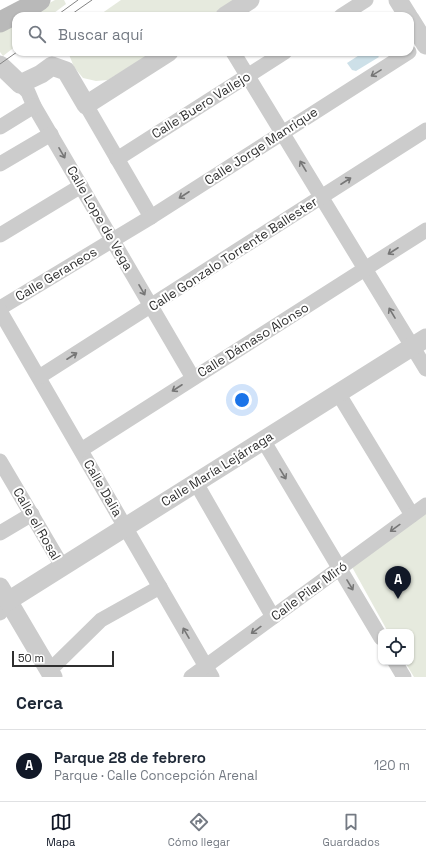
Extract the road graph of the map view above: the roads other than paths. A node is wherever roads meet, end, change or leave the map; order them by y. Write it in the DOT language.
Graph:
graph roads {
  1 [pos="37,0"];
  2 [pos="40,0"];
  3 [pos="250,0"];
  4 [pos="366,0"];
  5 [pos="398,0"];
  6 [pos="0,10"];
  7 [pos="19,12"];
  8 [pos="231,12"];
  9 [pos="347,12"];
  10 [pos="406,12"];
  11 [pos="12,16"];
  12 [pos="0,22"];
  13 [pos="414,31"];
  14 [pos="419,47"];
  15 [pos="163,56"];
  16 [pos="235,56"];
  17 [pos="278,56"];
  18 [pos="404,56"];
  19 [pos="0,65"];
  20 [pos="247,76"];
  21 [pos="20,84"];
  22 [pos="86,105"];
  23 [pos="34,106"];
  24 [pos="0,127"];
  25 [pos="426,130"];
  26 [pos="282,132"];
  27 [pos="51,134"];
  28 [pos="117,159"];
  29 [pos="0,164"];
  30 [pos="81,186"];
  31 [pos="321,197"];
  32 [pos="150,217"];
  33 [pos="426,230"];
  34 [pos="0,235"];
  35 [pos="112,240"];
  36 [pos="366,269"];
  37 [pos="151,306"];
  38 [pos="0,310"];
  39 [pos="419,342"];
  40 [pos="426,369"];
  41 [pos="39,378"];
  42 [pos="193,378"];
  43 [pos="338,393"];
  44 [pos="263,440"];
  45 [pos="81,450"];
  46 [pos="0,461"];
  47 [pos="196,483"];
  48 [pos="426,505"];
  49 [pos="32,514"];
  50 [pos="412,515"];
  51 [pos="126,527"];
  52 [pos="0,533"];
  53 [pos="62,566"];
  54 [pos="340,568"];
  55 [pos="160,587"];
  56 [pos="3,600"];
  57 [pos="273,617"];
  58 [pos="378,633"];
  59 [pos="397,665"];
  60 [pos="209,672"];
  61 [pos="52,674"];
  62 [pos="191,677"];
  63 [pos="404,677"];
  1 -- 6 [label="main road"];
  2 -- 7 [label="main road"];
  3 -- 8 [label="street"];
  4 -- 9 [label="street"];
  5 -- 10 [label="street"];
  11 -- 12 [label="main road"];
  13 -- 14 [label="street"];
  15 -- 22 [label="street"];
  16 -- 20 [label="street"];
  17 -- 20 [label="street, Calle Buero Vallejo"];
  18 -- 26 [label="street, Calle Jorge Manrique, one-way"];
  19 -- 21 [label="street, Calle Lope de Vega"];
  20 -- 26 [label="street"];
  20 -- 28 [label="street, Calle Buero Vallejo"];
  21 -- 22 [label="street"];
  21 -- 23 [label="street, Calle Lope de Vega"];
  22 -- 28 [label="street"];
  23 -- 24 [label="street"];
  23 -- 27 [label="street, Calle Lope de Vega"];
  31 -- 25 [label="street, Calle Gonzalo Torrente Ballester, one-way"];
  31 -- 26 [label="street, one-way"];
  26 -- 32 [label="street, Calle Jorge Manrique, one-way"];
  27 -- 29 [label="street"];
  27 -- 30 [label="street, Calle Lope de Vega, one-way"];
  28 -- 32 [label="street"];
  30 -- 34 [label="street"];
  30 -- 35 [label="street, Calle Lope de Vega"];
  31 -- 36 [label="street"];
  31 -- 37 [label="street, Calle Gonzalo Torrente Ballester"];
  32 -- 35 [label="street, Calle Jorge Manrique"];
  33 -- 36 [label="street, Calle Dámaso Alonso, one-way"];
  35 -- 37 [label="street, Calle Lope de Vega, one-way"];
  35 -- 38 [label="street, Calle Geraneos"];
  39 -- 36 [label="street, one-way"];
  36 -- 42 [label="street, Calle Dámaso Alonso"];
  41 -- 37 [label="street, Calle Gonzalo Torrente Ballester, one-way"];
  37 -- 42 [label="street, Calle Lope de Vega"];
  38 -- 41 [label="street, Calle Dalia"];
  39 -- 40 [label="street"];
  39 -- 43 [label="street, Calle María Lejárraga"];
  41 -- 45 [label="street, Calle Dalia"];
  42 -- 45 [label="street, Calle Dámaso Alonso, one-way"];
  43 -- 44 [label="street, Calle María Lejárraga"];
  43 -- 50 [label="street"];
  44 -- 47 [label="street, Calle María Lejárraga"];
  44 -- 54 [label="street, one-way"];
  45 -- 51 [label="street, Calle Dalia"];
  46 -- 49 [label="street, Calle el Rosal"];
  47 -- 51 [label="street, Calle María Lejárraga"];
  47 -- 57 [label="street"];
  48 -- 50 [label="street, Calle Pilar Miró"];
  49 -- 52 [label="street"];
  49 -- 53 [label="street, Calle el Rosal"];
  50 -- 54 [label="street, Calle Pilar Miró, one-way"];
  51 -- 53 [label="street, Calle María Lejárraga"];
  51 -- 55 [label="street, Calle Dalia"];
  53 -- 56 [label="street, Calle María Lejárraga"];
  54 -- 57 [label="street, Calle Pilar Miró"];
  54 -- 58 [label="street, one-way"];
  60 -- 55 [label="street, Calle Dalia, one-way"];
  55 -- 61 [label="street"];
  56 -- 61 [label="street"];
  57 -- 60 [label="street, Calle Pilar Miró, one-way"];
  59 -- 63 [label="street"];
  60 -- 62 [label="street, Calle Pilar Miró"];
}
